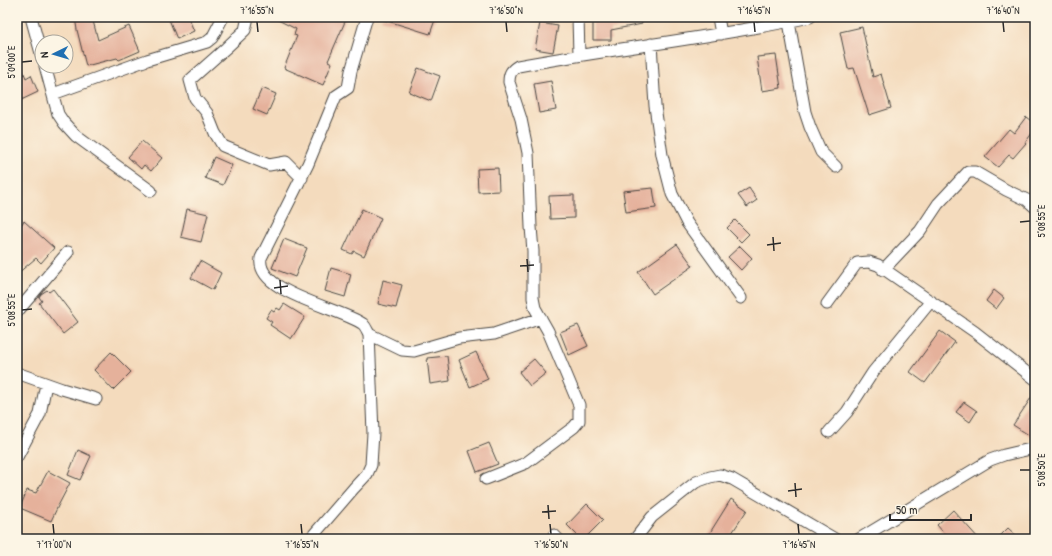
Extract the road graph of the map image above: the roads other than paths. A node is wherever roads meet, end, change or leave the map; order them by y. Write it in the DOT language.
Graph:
graph roads {
  1 [pos="31,17"];
  2 [pos="223,17"];
  3 [pos="248,17"];
  4 [pos="367,17"];
  5 [pos="578,17"];
  6 [pos="718,17"];
  7 [pos="810,17"];
  8 [pos="789,22"];
  9 [pos="36,34"];
  10 [pos="721,34"];
  11 [pos="651,44"];
  12 [pos="579,55"];
  13 [pos="47,74"];
  14 [pos="53,94"];
  15 [pos="836,167"];
  16 [pos="302,178"];
  17 [pos="151,191"];
  18 [pos="1035,207"];
  19 [pos="68,252"];
  20 [pos="883,270"];
  21 [pos="741,298"];
  22 [pos="931,302"];
  23 [pos="827,304"];
  24 [pos="17,312"];
  25 [pos="541,318"];
  26 [pos="369,334"];
  27 [pos="17,373"];
  28 [pos="1035,379"];
  29 [pos="46,384"];
  30 [pos="96,399"];
  31 [pos="830,432"];
  32 [pos="1035,448"];
  33 [pos="17,457"];
  34 [pos="486,479"];
  35 [pos="310,539"];
  36 [pos="635,539"];
  37 [pos="835,539"];
  38 [pos="859,539"];
  1 -- 9 [label="street"];
  2 -- 14 [label="street"];
  3 -- 16 [label="street"];
  4 -- 16 [label="street"];
  5 -- 12 [label="street"];
  6 -- 10 [label="street"];
  7 -- 8 [label="street"];
  8 -- 10 [label="street"];
  8 -- 15 [label="street"];
  10 -- 11 [label="street"];
  11 -- 12 [label="street"];
  11 -- 21 [label="street"];
  12 -- 25 [label="street"];
  13 -- 14 [label="street"];
  14 -- 17 [label="street"];
  16 -- 26 [label="street"];
  18 -- 20 [label="street"];
  19 -- 24 [label="street"];
  20 -- 22 [label="street"];
  20 -- 23 [label="street"];
  22 -- 28 [label="street"];
  22 -- 31 [label="street"];
  25 -- 26 [label="street"];
  25 -- 34 [label="street"];
  26 -- 35 [label="street"];
  27 -- 29 [label="street"];
  29 -- 30 [label="street"];
  29 -- 33 [label="street"];
  32 -- 38 [label="street"];
  36 -- 37 [label="street"];
}
